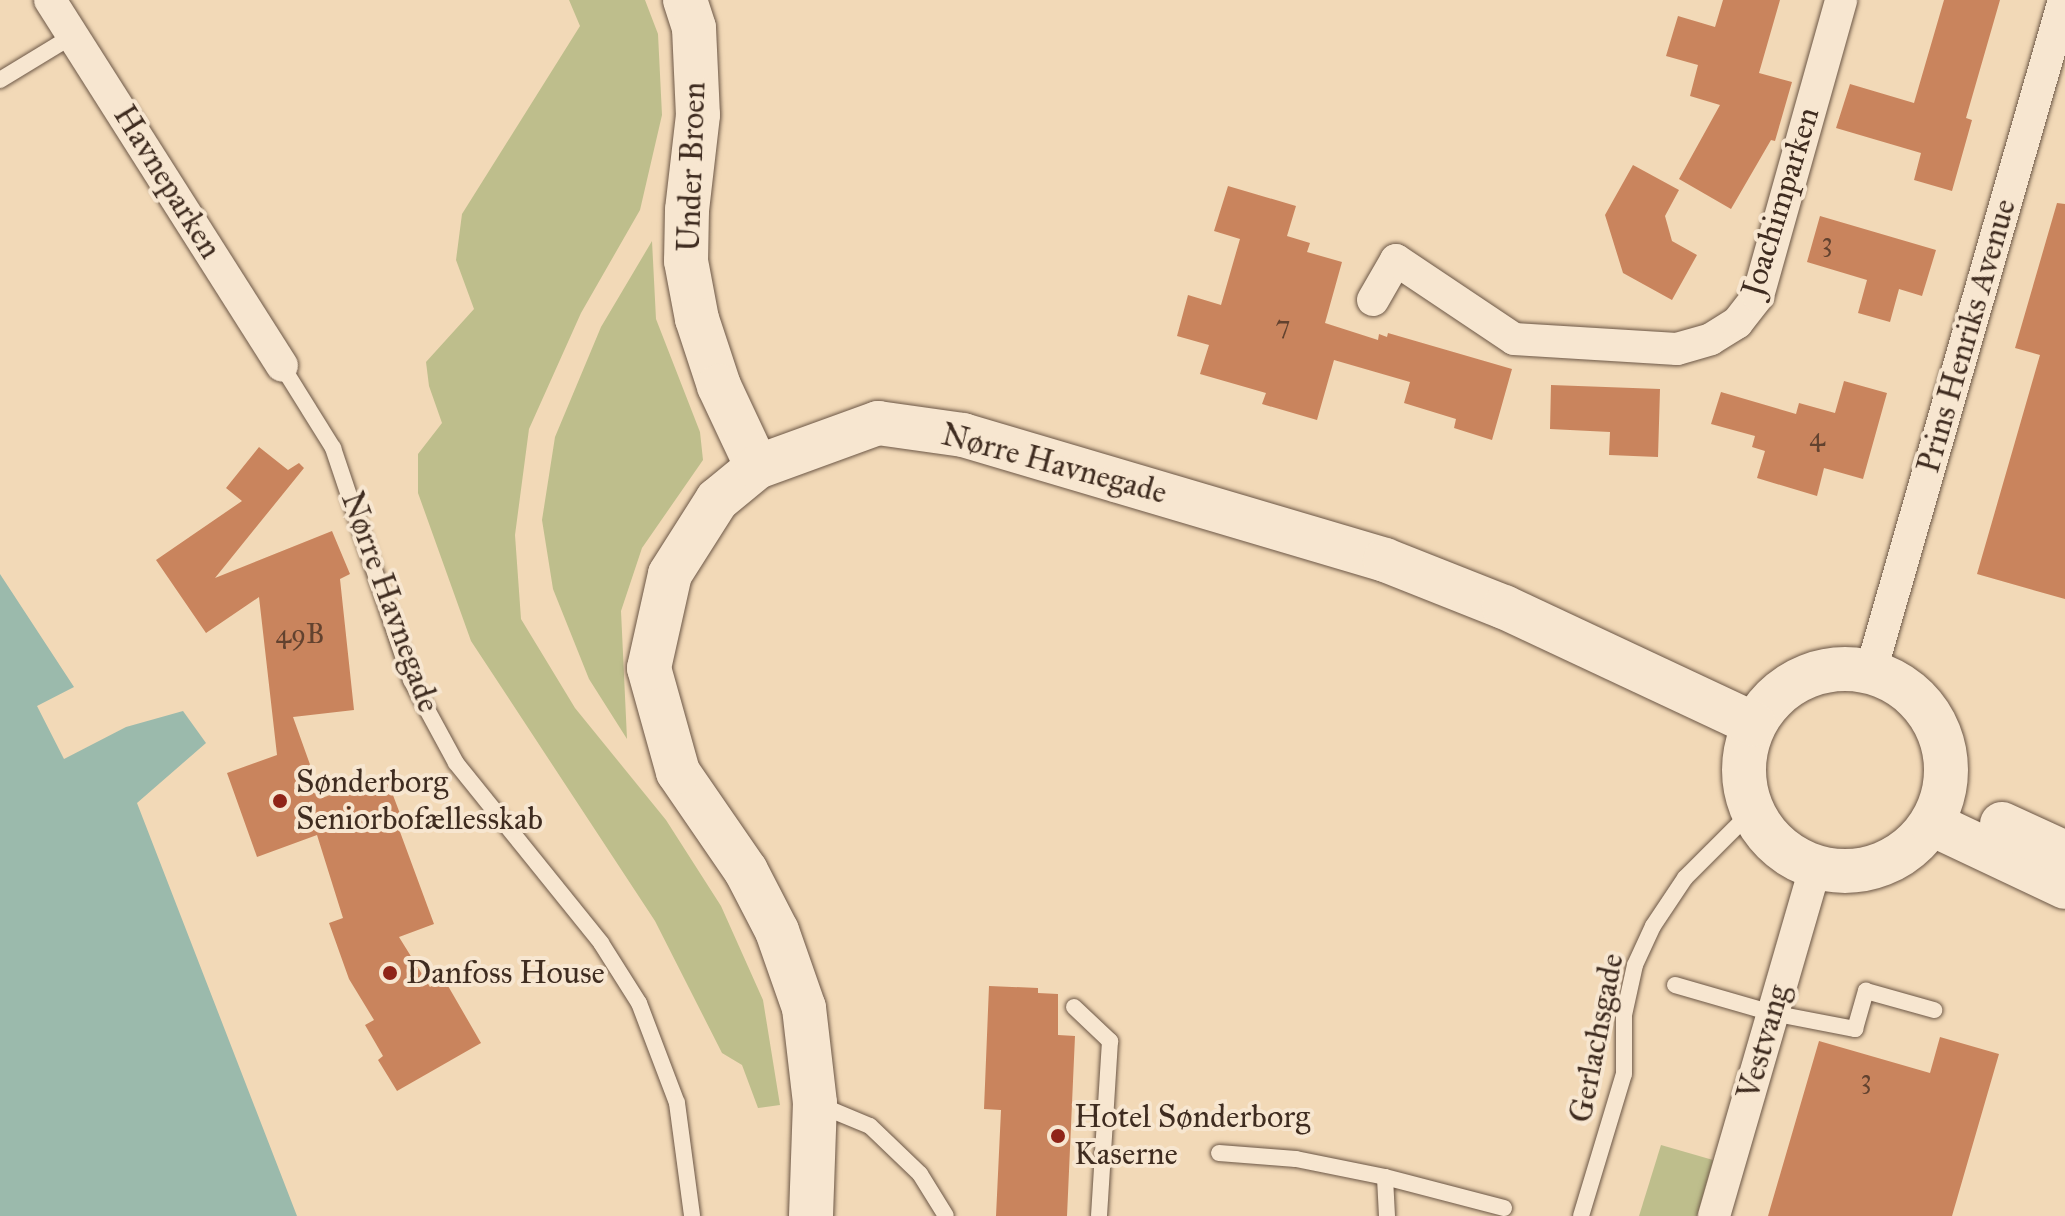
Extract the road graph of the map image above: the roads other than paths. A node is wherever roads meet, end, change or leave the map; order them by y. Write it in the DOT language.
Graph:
graph roads {
  1 [pos="50,0"];
  2 [pos="685,0"];
  3 [pos="1841,0"];
  4 [pos="2064,0"];
  5 [pos="74,35"];
  6 [pos="2058,47"];
  7 [pos="0,80"];
  8 [pos="1373,300"];
  9 [pos="282,366"];
  10 [pos="757,467"];
  11 [pos="1871,671"];
  12 [pos="1754,724"];
  13 [pos="1752,811"];
  14 [pos="1937,811"];
  15 [pos="2065,853"];
  16 [pos="1815,868"];
  17 [pos="2065,887"];
  18 [pos="1675,985"];
  19 [pos="1074,1007"];
  20 [pos="1934,1010"];
  21 [pos="1772,1013"];
  22 [pos="815,1103"];
  23 [pos="1219,1153"];
  24 [pos="1385,1177"];
  25 [pos="1504,1208"];
  26 [pos="692,1216"];
  27 [pos="811,1216"];
  28 [pos="946,1216"];
  29 [pos="1099,1216"];
  30 [pos="1387,1216"];
  31 [pos="1581,1216"];
  32 [pos="1714,1216"];
  1 -- 5 [label="street, Havneparken"];
  2 -- 10 [label="street, Under Broen"];
  3 -- 8 [label="street, Joachimparken"];
  4 -- 6 [label="street, Prins Henriks Avenue"];
  5 -- 7 [label="lane"];
  5 -- 9 [label="street, Havneparken"];
  6 -- 11 [label="street, Prins Henriks Avenue"];
  9 -- 26 [label="lane, Nørre Havnegade"];
  10 -- 12 [label="street, Nørre Havnegade"];
  10 -- 22 [label="street, Nørre Havnegade"];
  11 -- 12 [label="street"];
  11 -- 14 [label="street"];
  12 -- 13 [label="street"];
  13 -- 16 [label="street"];
  13 -- 31 [label="lane, Gerlachsgade"];
  14 -- 15 [label="street"];
  14 -- 16 [label="street"];
  14 -- 17 [label="street"];
  16 -- 21 [label="street, Vestvang"];
  18 -- 21 [label="lane"];
  19 -- 29 [label="lane"];
  20 -- 21 [label="lane"];
  21 -- 32 [label="street, Vestvang"];
  22 -- 27 [label="street, Nørre Havnegade"];
  22 -- 28 [label="lane"];
  23 -- 24 [label="lane"];
  24 -- 25 [label="lane"];
  24 -- 30 [label="lane"];
}
